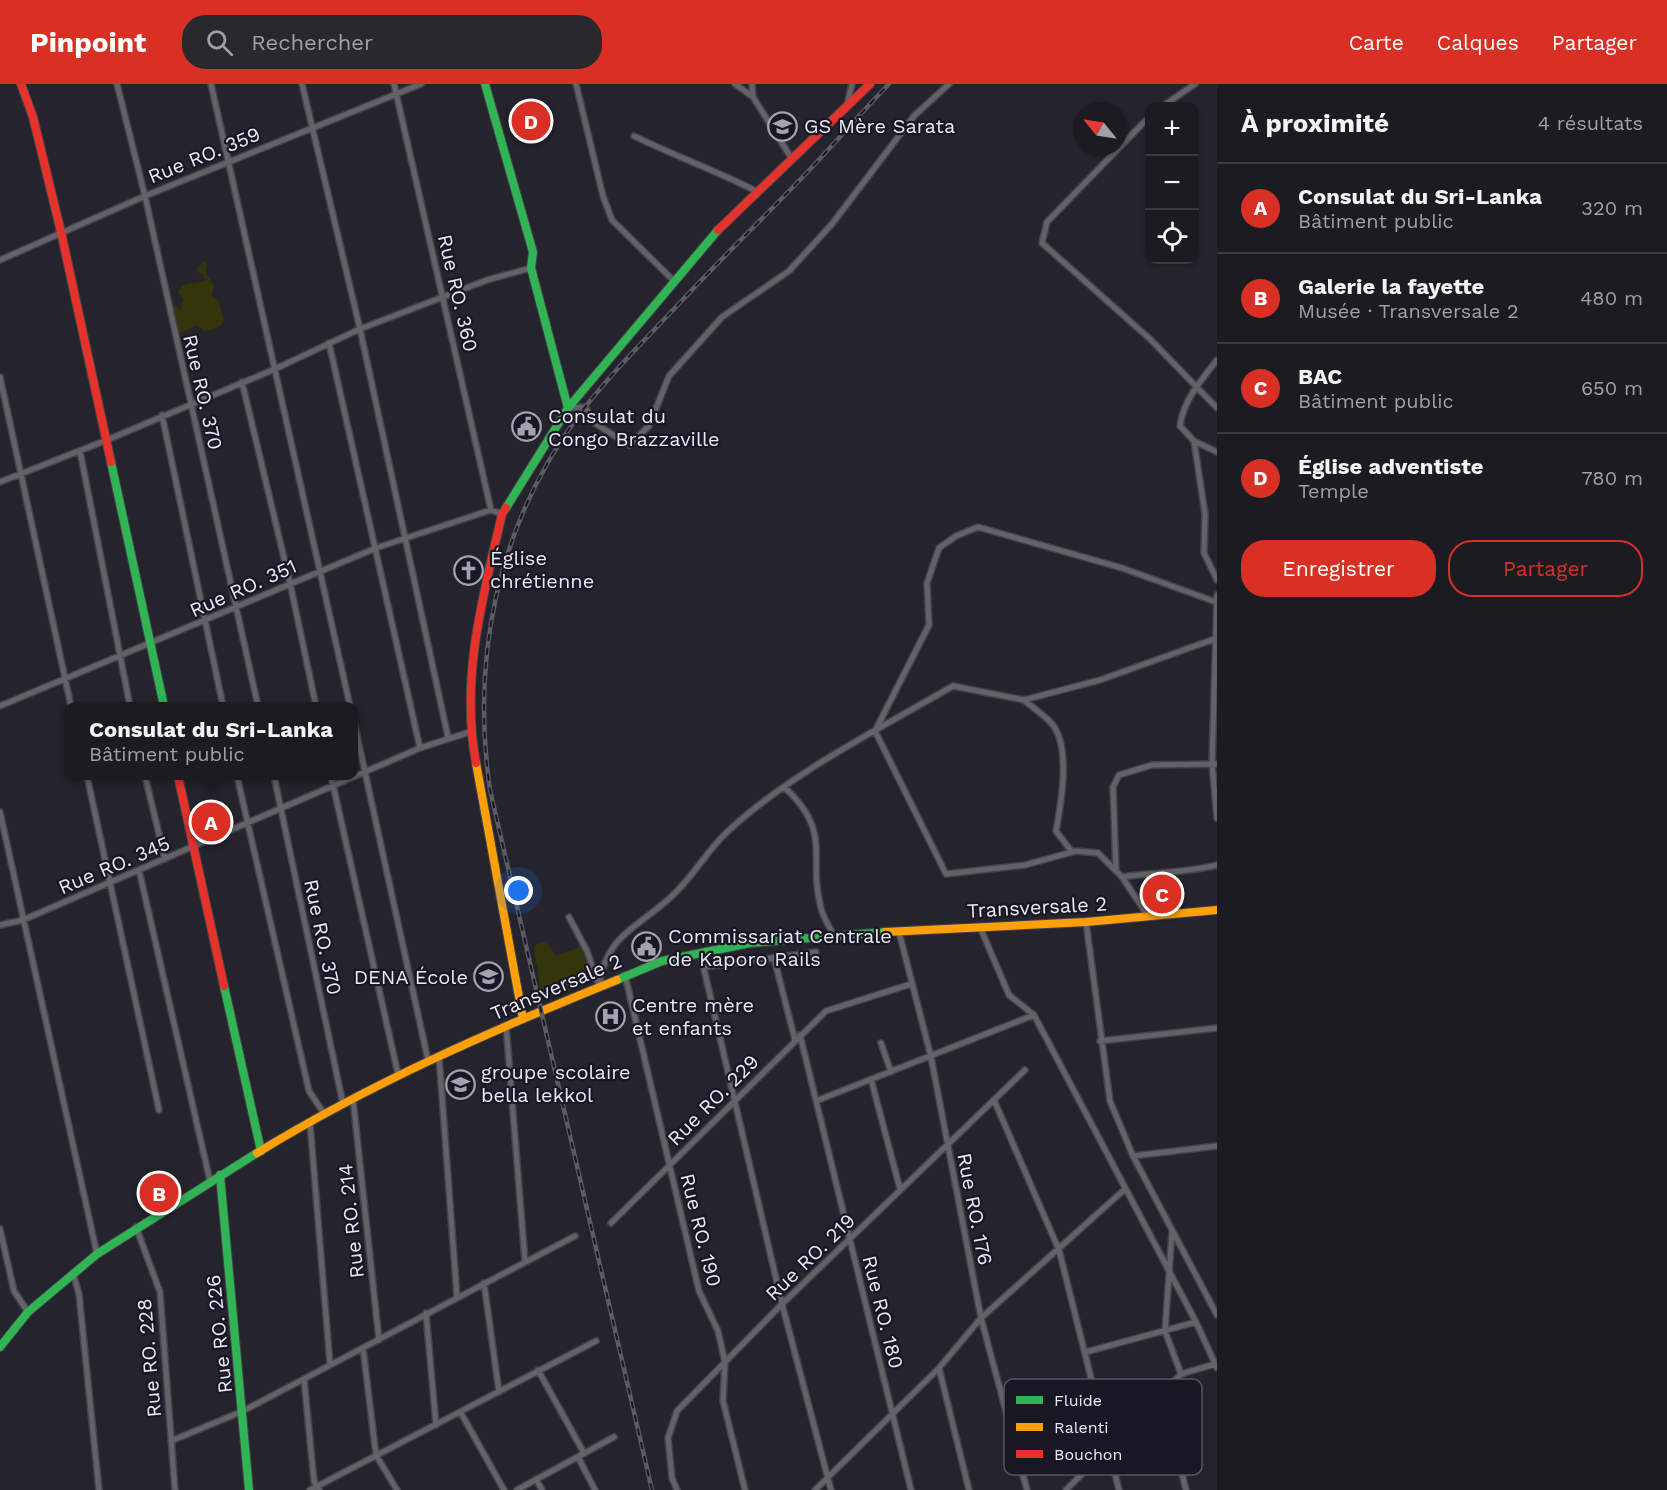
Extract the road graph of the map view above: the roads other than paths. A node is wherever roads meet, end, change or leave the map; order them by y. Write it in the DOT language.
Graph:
graph roads {
  1 [pos="21,84"];
  2 [pos="117,84"];
  3 [pos="211,84"];
  4 [pos="302,84"];
  5 [pos="394,84"];
  6 [pos="421,84"];
  7 [pos="485,84"];
  8 [pos="576,84"];
  9 [pos="735,84"];
  10 [pos="752,84"];
  11 [pos="852,84"];
  12 [pos="870,84"];
  13 [pos="949,84"];
  14 [pos="1195,84"];
  15 [pos="397,96"];
  16 [pos="753,97"];
  17 [pos="1169,102"];
  18 [pos="847,107"];
  19 [pos="1145,120"];
  20 [pos="312,127"];
  21 [pos="634,136"];
  22 [pos="792,159"];
  23 [pos="230,160"];
  24 [pos="758,192"];
  25 [pos="145,196"];
  26 [pos="61,232"];
  27 [pos="0,260"];
  28 [pos="531,268"];
  29 [pos="675,282"];
  30 [pos="444,296"];
  31 [pos="360,329"];
  32 [pos="329,343"];
  33 [pos="1217,360"];
  34 [pos="274,369"];
  35 [pos="0,377"];
  36 [pos="242,382"];
  37 [pos="1197,386"];
  38 [pos="190,404"];
  39 [pos="568,408"];
  40 [pos="1217,408"];
  41 [pos="162,415"];
  42 [pos="107,440"];
  43 [pos="1194,441"];
  44 [pos="80,451"];
  45 [pos="1217,452"];
  46 [pos="21,473"];
  47 [pos="0,482"];
  48 [pos="491,510"];
  49 [pos="502,513"];
  50 [pos="406,537"];
  51 [pos="376,548"];
  52 [pos="319,571"];
  53 [pos="1217,580"];
  54 [pos="290,583"];
  55 [pos="1217,595"];
  56 [pos="1216,602"];
  57 [pos="236,606"];
  58 [pos="205,621"];
  59 [pos="1216,638"];
  60 [pos="151,644"];
  61 [pos="122,656"];
  62 [pos="65,678"];
  63 [pos="1024,700"];
  64 [pos="70,702"];
  65 [pos="129,702"];
  66 [pos="163,702"];
  67 [pos="222,702"];
  68 [pos="257,702"];
  69 [pos="315,702"];
  70 [pos="349,702"];
  71 [pos="0,706"];
  72 [pos="875,731"];
  73 [pos="470,732"];
  74 [pos="448,737"];
  75 [pos="358,741"];
  76 [pos="420,748"];
  77 [pos="1214,764"];
  78 [pos="365,773"];
  79 [pos="358,776"];
  80 [pos="88,780"];
  81 [pos="146,780"];
  82 [pos="179,780"];
  83 [pos="238,780"];
  84 [pos="275,780"];
  85 [pos="332,780"];
  86 [pos="346,780"];
  87 [pos="333,785"];
  88 [pos="784,787"];
  89 [pos="281,807"];
  90 [pos="0,812"];
  91 [pos="1217,818"];
  92 [pos="247,823"];
  93 [pos="193,847"];
  94 [pos="1072,852"];
  95 [pos="165,859"];
  96 [pos="1217,866"];
  97 [pos="139,870"];
  98 [pos="1116,872"];
  99 [pos="1122,878"];
  100 [pos="110,882"];
  101 [pos="1217,910"];
  102 [pos="1148,916"];
  103 [pos="569,917"];
  104 [pos="23,920"];
  105 [pos="1086,922"];
  106 [pos="0,925"];
  107 [pos="980,927"];
  108 [pos="899,932"];
  109 [pos="833,934"];
  110 [pos="700,952"];
  111 [pos="816,952"];
  112 [pos="774,958"];
  113 [pos="704,967"];
  114 [pos="624,975"];
  115 [pos="911,984"];
  116 [pos="599,986"];
  117 [pos="1034,1016"];
  118 [pos="523,1018"];
  119 [pos="506,1025"];
  120 [pos="1217,1028"];
  121 [pos="798,1038"];
  122 [pos="1100,1041"];
  123 [pos="881,1043"];
  124 [pos="439,1056"];
  125 [pos="931,1057"];
  126 [pos="428,1060"];
  127 [pos="1025,1070"];
  128 [pos="891,1072"];
  129 [pos="398,1074"];
  130 [pos="871,1079"];
  131 [pos="736,1097"];
  132 [pos="353,1099"];
  133 [pos="994,1100"];
  134 [pos="816,1101"];
  135 [pos="343,1104"];
  136 [pos="159,1110"];
  137 [pos="325,1115"];
  138 [pos="310,1123"];
  139 [pos="947,1144"];
  140 [pos="1217,1146"];
  141 [pos="261,1151"];
  142 [pos="1133,1156"];
  143 [pos="669,1165"];
  144 [pos="220,1175"];
  145 [pos="210,1181"];
  146 [pos="900,1189"];
  147 [pos="1125,1189"];
  148 [pos="611,1223"];
  149 [pos="136,1227"];
  150 [pos="0,1229"];
  151 [pos="1172,1229"];
  152 [pos="575,1236"];
  153 [pos="850,1239"];
  154 [pos="1059,1250"];
  155 [pos="97,1254"];
  156 [pos="525,1261"];
  157 [pos="73,1273"];
  158 [pos="1170,1273"];
  159 [pos="484,1283"];
  160 [pos="457,1297"];
  161 [pos="782,1304"];
  162 [pos="28,1312"];
  163 [pos="426,1314"];
  164 [pos="1217,1315"];
  165 [pos="981,1318"];
  166 [pos="1196,1322"];
  167 [pos="1165,1331"];
  168 [pos="379,1340"];
  169 [pos="596,1341"];
  170 [pos="0,1347"];
  171 [pos="363,1348"];
  172 [pos="1086,1352"];
  173 [pos="725,1362"];
  174 [pos="330,1364"];
  175 [pos="1216,1366"];
  176 [pos="939,1368"];
  177 [pos="538,1370"];
  178 [pos="1181,1374"];
  179 [pos="303,1379"];
  180 [pos="1093,1379"];
  181 [pos="1176,1379"];
  182 [pos="499,1392"];
  183 [pos="1004,1404"];
  184 [pos="243,1411"];
  185 [pos="460,1413"];
  186 [pos="892,1414"];
  187 [pos="436,1425"];
  188 [pos="614,1437"];
  189 [pos="171,1441"];
  190 [pos="584,1453"];
  191 [pos="376,1455"];
  192 [pos="578,1457"];
  193 [pos="1023,1475"];
  194 [pos="1081,1475"];
  195 [pos="1116,1475"];
  196 [pos="1182,1475"];
  197 [pos="828,1478"];
  198 [pos="536,1479"];
  199 [pos="318,1488"];
  200 [pos="99,1490"];
  201 [pos="175,1490"];
  202 [pos="249,1490"];
  203 [pos="310,1490"];
  204 [pos="397,1490"];
  205 [pos="504,1490"];
  206 [pos="516,1490"];
  207 [pos="542,1490"];
  208 [pos="595,1490"];
  209 [pos="677,1490"];
  210 [pos="745,1490"];
  211 [pos="815,1490"];
  212 [pos="831,1490"];
  213 [pos="911,1490"];
  214 [pos="969,1490"];
  215 [pos="1027,1490"];
  216 [pos="1066,1490"];
  217 [pos="1119,1490"];
  218 [pos="1186,1490"];
  1 -- 26 [label="street"];
  2 -- 25 [label="street, Rue RO. 370"];
  3 -- 23 [label="street"];
  4 -- 20 [label="street"];
  5 -- 15 [label="street, Rue RO. 360"];
  6 -- 15 [label="street, Rue RO. 359"];
  7 -- 28 [label="street"];
  8 -- 29 [label="street"];
  9 -- 16 [label="street"];
  10 -- 16 [label="street"];
  11 -- 18 [label="street"];
  12 -- 18 [label="street"];
  13 -- 39 [label="street"];
  14 -- 17 [label="street"];
  15 -- 20 [label="street, Rue RO. 359"];
  15 -- 30 [label="street, Rue RO. 360"];
  16 -- 22 [label="street"];
  18 -- 22 [label="street"];
  19 -- 37 [label="street"];
  20 -- 23 [label="street, Rue RO. 359"];
  20 -- 31 [label="street"];
  21 -- 24 [label="street"];
  22 -- 24 [label="street"];
  23 -- 25 [label="street, Rue RO. 359"];
  23 -- 34 [label="street"];
  24 -- 29 [label="street"];
  25 -- 26 [label="street, Rue RO. 359"];
  25 -- 38 [label="street, Rue RO. 370"];
  26 -- 27 [label="street, Rue RO. 359"];
  26 -- 42 [label="street"];
  28 -- 30 [label="street"];
  28 -- 39 [label="street"];
  29 -- 39 [label="street"];
  30 -- 31 [label="street"];
  30 -- 48 [label="street, Rue RO. 360"];
  31 -- 32 [label="street"];
  31 -- 50 [label="street"];
  32 -- 34 [label="street"];
  32 -- 51 [label="street"];
  33 -- 37 [label="street"];
  34 -- 36 [label="street"];
  34 -- 52 [label="street"];
  35 -- 46 [label="street"];
  36 -- 38 [label="street"];
  36 -- 54 [label="street"];
  37 -- 40 [label="street"];
  37 -- 43 [label="street"];
  38 -- 41 [label="street"];
  38 -- 57 [label="street, Rue RO. 370"];
  39 -- 49 [label="street"];
  41 -- 42 [label="street"];
  41 -- 58 [label="street"];
  42 -- 44 [label="street"];
  42 -- 60 [label="street"];
  43 -- 45 [label="street"];
  43 -- 53 [label="street"];
  44 -- 46 [label="street"];
  44 -- 61 [label="street"];
  46 -- 47 [label="street"];
  46 -- 62 [label="street"];
  48 -- 49 [label="street"];
  48 -- 50 [label="street, Rue RO. 351"];
  49 -- 73 [label="street"];
  50 -- 51 [label="street, Rue RO. 351"];
  50 -- 74 [label="street"];
  51 -- 52 [label="street, Rue RO. 351"];
  51 -- 76 [label="street"];
  52 -- 54 [label="street, Rue RO. 351"];
  52 -- 70 [label="street"];
  54 -- 57 [label="street, Rue RO. 351"];
  54 -- 69 [label="street"];
  55 -- 56 [label="street"];
  56 -- 59 [label="street"];
  56 -- 72 [label="street"];
  57 -- 58 [label="street, Rue RO. 351"];
  57 -- 68 [label="street, Rue RO. 370"];
  58 -- 60 [label="street, Rue RO. 351"];
  58 -- 67 [label="street"];
  59 -- 63 [label="street"];
  59 -- 77 [label="street"];
  60 -- 61 [label="street, Rue RO. 351"];
  60 -- 66 [label="street"];
  61 -- 62 [label="street, Rue RO. 351"];
  61 -- 65 [label="street"];
  62 -- 64 [label="street"];
  62 -- 71 [label="street, Rue RO. 351"];
  63 -- 72 [label="street"];
  63 -- 94 [label="street"];
  72 -- 88 [label="street"];
  72 -- 94 [label="street"];
  73 -- 74 [label="street, Rue RO. 345"];
  73 -- 118 [label="street"];
  74 -- 76 [label="street, Rue RO. 345"];
  75 -- 78 [label="street"];
  76 -- 78 [label="street, Rue RO. 345"];
  77 -- 91 [label="street"];
  77 -- 98 [label="street"];
  78 -- 79 [label="street, Rue RO. 345"];
  78 -- 126 [label="street"];
  80 -- 100 [label="street"];
  81 -- 95 [label="street"];
  82 -- 93 [label="street"];
  83 -- 92 [label="street"];
  84 -- 89 [label="street, Rue RO. 370"];
  85 -- 87 [label="street"];
  86 -- 87 [label="street, Rue RO. 345"];
  87 -- 89 [label="street, Rue RO. 345"];
  87 -- 129 [label="street"];
  88 -- 109 [label="street"];
  88 -- 116 [label="street"];
  89 -- 92 [label="street, Rue RO. 345"];
  89 -- 135 [label="street, Rue RO. 370"];
  90 -- 104 [label="street"];
  92 -- 93 [label="street, Rue RO. 345"];
  92 -- 137 [label="street"];
  93 -- 95 [label="street, Rue RO. 345"];
  93 -- 141 [label="street"];
  94 -- 98 [label="street"];
  95 -- 97 [label="street, Rue RO. 345"];
  96 -- 99 [label="street"];
  97 -- 100 [label="street, Rue RO. 345"];
  97 -- 145 [label="street"];
  98 -- 99 [label="street"];
  99 -- 102 [label="street"];
  100 -- 104 [label="street, Rue RO. 345"];
  100 -- 136 [label="street"];
  101 -- 102 [label="street, Transversale 2"];
  102 -- 105 [label="street, Transversale 2"];
  103 -- 116 [label="street"];
  104 -- 106 [label="street, Rue RO. 345"];
  104 -- 155 [label="street"];
  105 -- 107 [label="street, Transversale 2"];
  105 -- 122 [label="street"];
  107 -- 108 [label="street, Transversale 2"];
  107 -- 117 [label="street"];
  108 -- 109 [label="street, Transversale 2"];
  108 -- 115 [label="street, Rue RO. 176"];
  109 -- 110 [label="street, Transversale 2"];
  110 -- 113 [label="street"];
  110 -- 114 [label="street, Transversale 2"];
  111 -- 112 [label="street"];
  112 -- 113 [label="street"];
  112 -- 121 [label="street, Rue RO. 180"];
  113 -- 131 [label="street"];
  114 -- 116 [label="street, Transversale 2"];
  114 -- 143 [label="street, Rue RO. 190"];
  115 -- 121 [label="street, Rue RO. 229"];
  115 -- 125 [label="street, Rue RO. 176"];
  116 -- 118 [label="street, Transversale 2"];
  117 -- 125 [label="street"];
  117 -- 147 [label="street"];
  118 -- 119 [label="street, Transversale 2"];
  119 -- 124 [label="street, Transversale 2"];
  119 -- 156 [label="street"];
  120 -- 122 [label="street"];
  121 -- 131 [label="street, Rue RO. 229"];
  121 -- 134 [label="street, Rue RO. 180"];
  122 -- 142 [label="street"];
  123 -- 128 [label="street"];
  124 -- 126 [label="street, Transversale 2"];
  124 -- 160 [label="street"];
  125 -- 128 [label="street"];
  125 -- 139 [label="street, Rue RO. 176"];
  126 -- 129 [label="street, Transversale 2"];
  127 -- 133 [label="street, Rue RO. 219"];
  128 -- 130 [label="street"];
  129 -- 132 [label="street, Transversale 2"];
  130 -- 134 [label="street"];
  130 -- 146 [label="street"];
  131 -- 143 [label="street, Rue RO. 229"];
  131 -- 161 [label="street"];
  132 -- 135 [label="street, Transversale 2"];
  132 -- 168 [label="street, Rue RO. 214"];
  133 -- 139 [label="street, Rue RO. 219"];
  133 -- 154 [label="street"];
  134 -- 153 [label="street, Rue RO. 180"];
  135 -- 137 [label="street, Transversale 2"];
  137 -- 138 [label="street, Transversale 2"];
  138 -- 141 [label="street, Transversale 2"];
  138 -- 174 [label="street"];
  139 -- 146 [label="street, Rue RO. 219"];
  139 -- 165 [label="street, Rue RO. 176"];
  140 -- 142 [label="street"];
  141 -- 144 [label="street, Transversale 2"];
  142 -- 151 [label="street"];
  143 -- 148 [label="street, Rue RO. 229"];
  143 -- 173 [label="street, Rue RO. 190"];
  144 -- 145 [label="street, Transversale 2"];
  144 -- 184 [label="street, Rue RO. 226"];
  145 -- 149 [label="street, Transversale 2"];
  146 -- 153 [label="street, Rue RO. 219"];
  147 -- 154 [label="street"];
  147 -- 158 [label="street"];
  149 -- 155 [label="street, Transversale 2"];
  149 -- 189 [label="street, Rue RO. 228"];
  150 -- 162 [label="street"];
  151 -- 158 [label="street"];
  151 -- 164 [label="street"];
  152 -- 156 [label="street"];
  153 -- 161 [label="street, Rue RO. 219"];
  153 -- 186 [label="street, Rue RO. 180"];
  154 -- 165 [label="street"];
  154 -- 172 [label="street"];
  155 -- 157 [label="street, Transversale 2"];
  156 -- 159 [label="street"];
  157 -- 162 [label="street, Transversale 2"];
  157 -- 200 [label="street"];
  158 -- 166 [label="street"];
  158 -- 167 [label="street"];
  159 -- 160 [label="street"];
  159 -- 182 [label="street"];
  160 -- 163 [label="street"];
  161 -- 173 [label="street, Rue RO. 219"];
  161 -- 197 [label="street"];
  162 -- 170 [label="street, Transversale 2"];
  163 -- 168 [label="street"];
  163 -- 187 [label="street"];
  165 -- 176 [label="street"];
  165 -- 183 [label="street, Rue RO. 176"];
  166 -- 167 [label="street"];
  166 -- 175 [label="street"];
  167 -- 172 [label="street"];
  167 -- 178 [label="street"];
  168 -- 171 [label="street"];
  169 -- 177 [label="street"];
  171 -- 174 [label="street"];
  171 -- 191 [label="street"];
  172 -- 180 [label="street"];
  173 -- 209 [label="street, Rue RO. 219"];
  173 -- 210 [label="street, Rue RO. 190"];
  174 -- 179 [label="street"];
  175 -- 178 [label="street"];
  176 -- 186 [label="street"];
  176 -- 214 [label="street"];
  177 -- 182 [label="street"];
  177 -- 190 [label="street"];
  178 -- 181 [label="street"];
  179 -- 184 [label="street"];
  179 -- 199 [label="street"];
  182 -- 185 [label="street"];
  184 -- 189 [label="street"];
  184 -- 202 [label="street, Rue RO. 226"];
  185 -- 187 [label="street"];
  185 -- 205 [label="street"];
  186 -- 197 [label="street"];
  186 -- 213 [label="street, Rue RO. 180"];
  187 -- 191 [label="street"];
  188 -- 190 [label="street"];
  189 -- 201 [label="street, Rue RO. 228"];
  190 -- 192 [label="street"];
  191 -- 199 [label="street"];
  191 -- 204 [label="street"];
  192 -- 198 [label="street"];
  192 -- 208 [label="street"];
  193 -- 215 [label="street, Rue RO. 176"];
  194 -- 216 [label="street"];
  195 -- 217 [label="street"];
  196 -- 218 [label="street"];
  197 -- 211 [label="street"];
  197 -- 212 [label="street"];
  198 -- 206 [label="street"];
  198 -- 207 [label="street"];
  199 -- 203 [label="street"];
}
